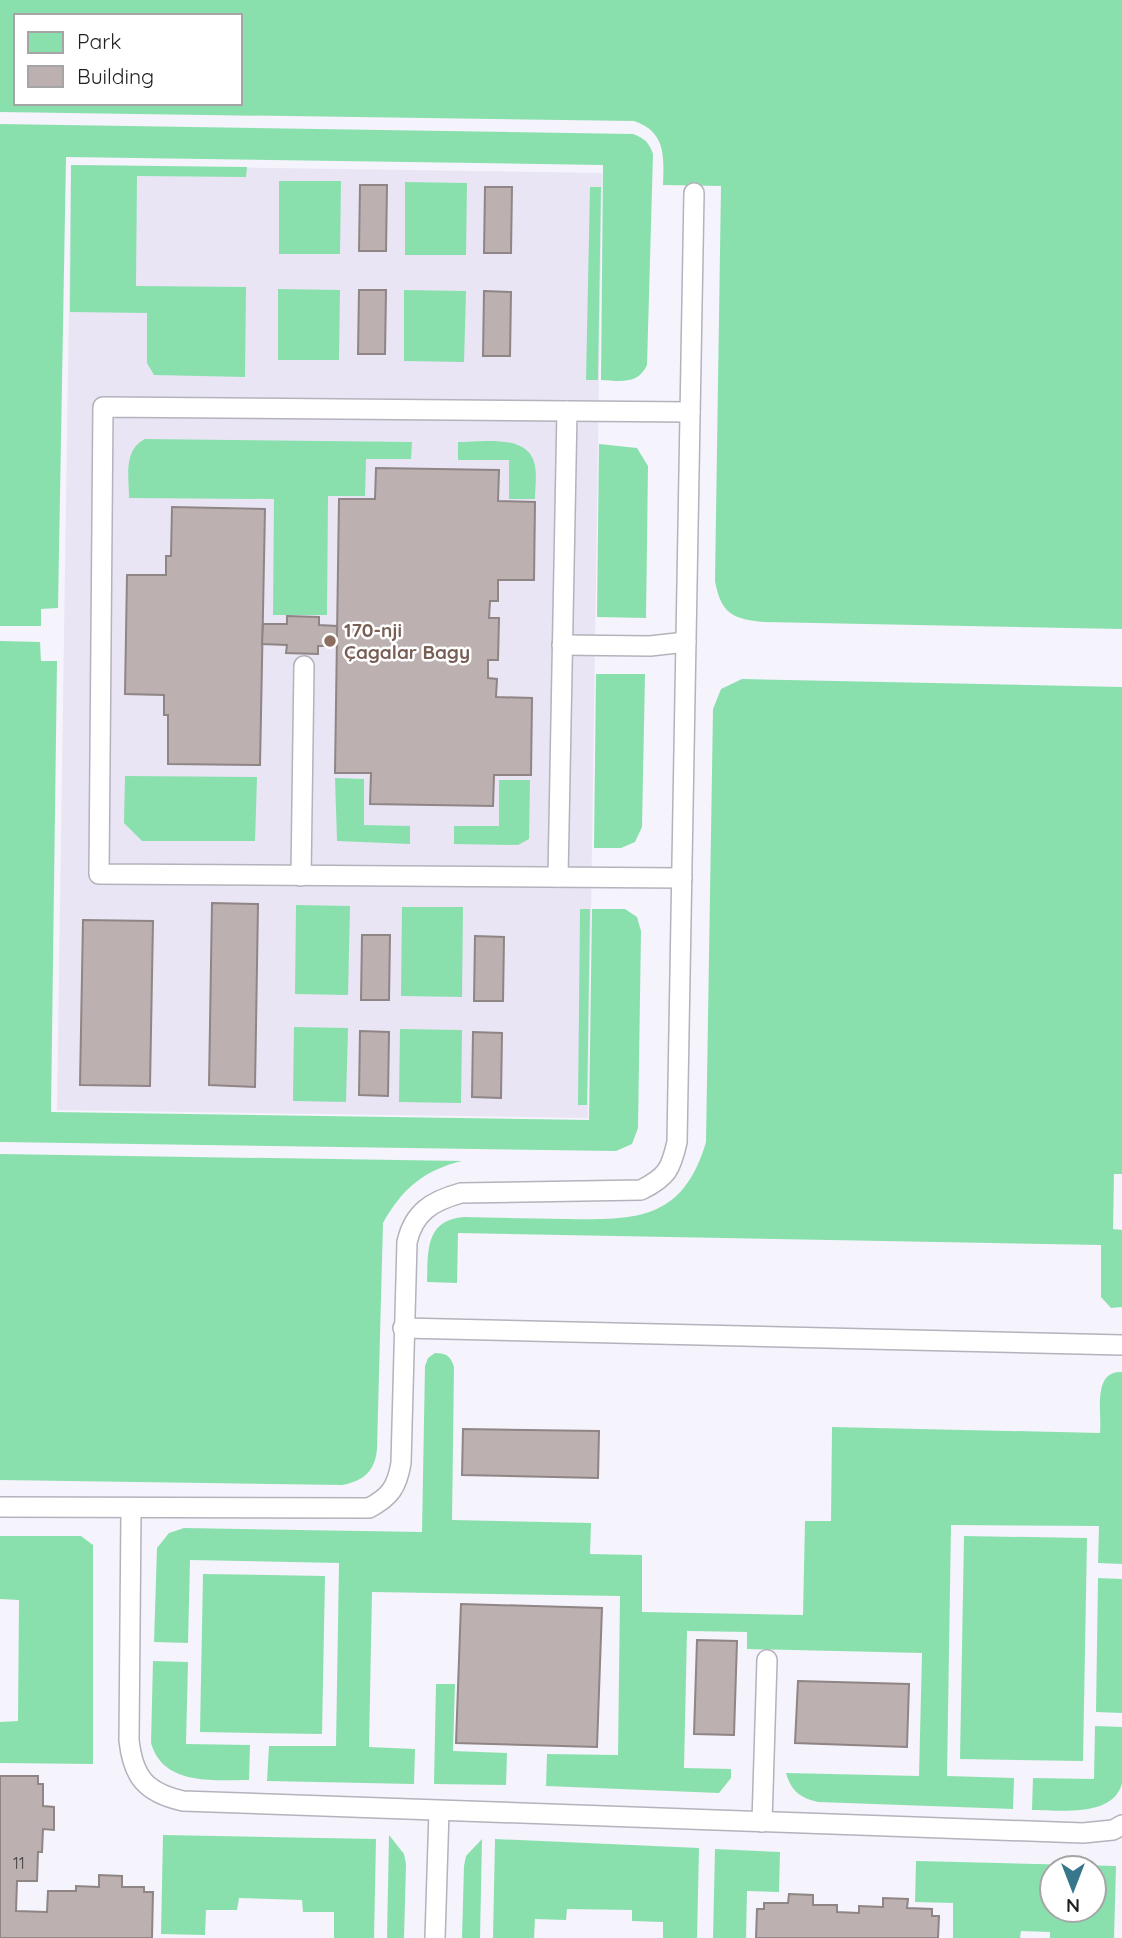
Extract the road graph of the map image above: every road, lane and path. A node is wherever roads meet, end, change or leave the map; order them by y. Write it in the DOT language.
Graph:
graph roads {
  1 [pos="694,193"];
  2 [pos="567,411"];
  3 [pos="690,412"];
  4 [pos="686,642"];
  5 [pos="562,645"];
  6 [pos="304,666"];
  7 [pos="301,876"];
  8 [pos="558,877"];
  9 [pos="682,878"];
  10 [pos="403,1328"];
  11 [pos="1122,1345"];
  12 [pos="0,1507"];
  13 [pos="131,1510"];
  14 [pos="767,1660"];
  15 [pos="439,1811"];
  16 [pos="762,1822"];
  17 [pos="1122,1825"];
  18 [pos="435,1938"];
  1 -- 3 [label="lane"];
  2 -- 3 [label="lane"];
  2 -- 5 [label="lane"];
  2 -- 7 [label="lane"];
  3 -- 4 [label="lane"];
  4 -- 5 [label="lane"];
  4 -- 9 [label="lane"];
  5 -- 8 [label="lane"];
  6 -- 7 [label="lane"];
  7 -- 8 [label="lane"];
  8 -- 9 [label="lane"];
  9 -- 10 [label="lane"];
  10 -- 11 [label="lane"];
  10 -- 13 [label="lane"];
  12 -- 13 [label="lane"];
  13 -- 15 [label="lane"];
  14 -- 16 [label="lane"];
  15 -- 16 [label="lane"];
  15 -- 18 [label="lane"];
  16 -- 17 [label="lane"];
}
